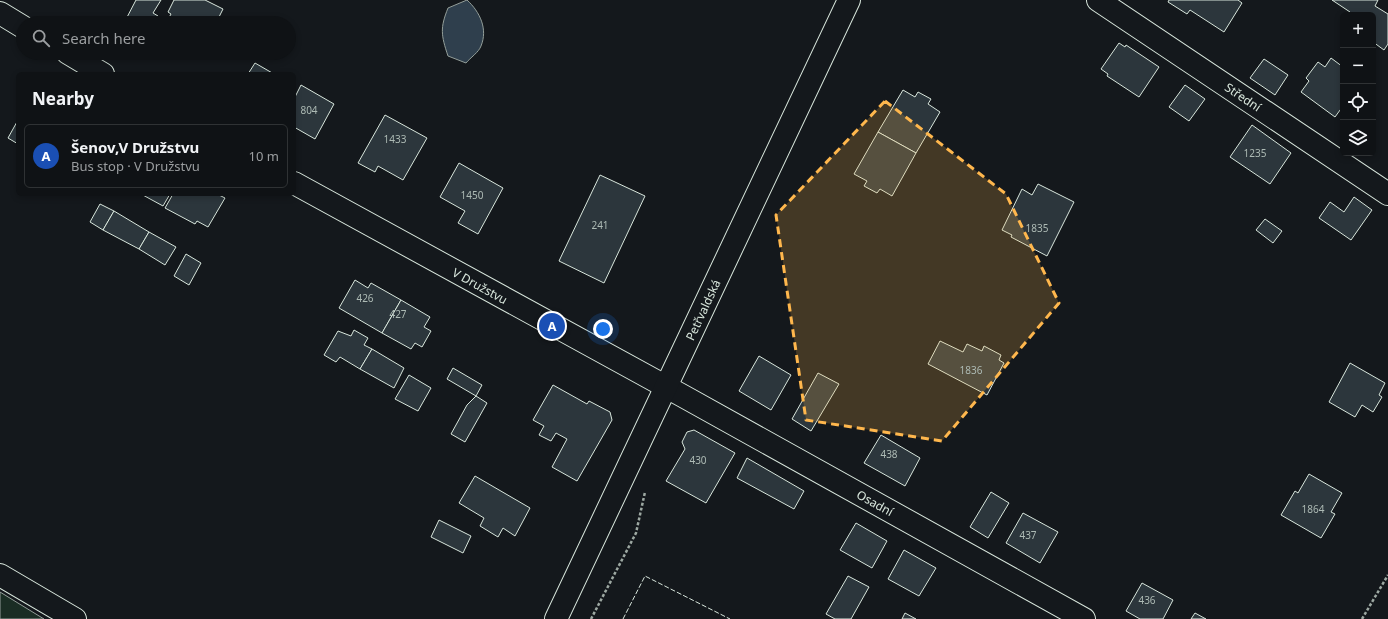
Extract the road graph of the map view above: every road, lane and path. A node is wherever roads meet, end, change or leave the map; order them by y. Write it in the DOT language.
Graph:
graph roads {
  1 [pos="849,0"];
  2 [pos="1098,0"];
  3 [pos="0,13"];
  4 [pos="16,23"];
  5 [pos="80,60"];
  6 [pos="101,72"];
  7 [pos="296,184"];
  8 [pos="1388,194"];
  9 [pos="667,387"];
  10 [pos="0,575"];
  11 [pos="1388,575"];
  12 [pos="75,619"];
  13 [pos="556,619"];
  14 [pos="1084,619"];
  15 [pos="1362,619"];
  1 -- 9 [label="street, Petřvaldská"];
  2 -- 8 [label="street, Střední"];
  3 -- 4 [label="street"];
  5 -- 6 [label="street"];
  7 -- 9 [label="street, V Družstvu"];
  9 -- 13 [label="street, Petřvaldská"];
  9 -- 14 [label="street, Osadní"];
  10 -- 12 [label="street"];
  11 -- 15 [label="path"];
}
